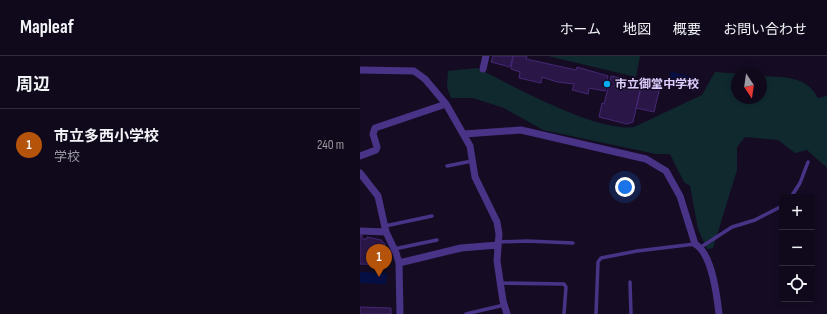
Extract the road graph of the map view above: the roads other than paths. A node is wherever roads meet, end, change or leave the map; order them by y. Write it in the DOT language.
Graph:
graph roads {
  1 [pos="486,56"];
  2 [pos="483,69"];
  3 [pos="360,70"];
  4 [pos="376,70"];
  5 [pos="360,74"];
  6 [pos="446,104"];
  7 [pos="464,134"];
  8 [pos="360,156"];
  9 [pos="472,161"];
  10 [pos="808,162"];
  11 [pos="447,166"];
  12 [pos="360,172"];
  13 [pos="793,194"];
  14 [pos="779,208"];
  15 [pos="432,216"];
  16 [pos="385,229"];
  17 [pos="360,231"];
  18 [pos="438,240"];
  19 [pos="498,243"];
  20 [pos="573,243"];
  21 [pos="698,246"];
  22 [pos="394,249"];
  23 [pos="399,263"];
  24 [pos="630,282"];
  25 [pos="500,283"];
  26 [pos="504,305"];
  27 [pos="400,314"];
  28 [pos="466,314"];
  29 [pos="507,314"];
  30 [pos="564,314"];
  31 [pos="596,314"];
  32 [pos="631,314"];
  33 [pos="719,314"];
  1 -- 2 [label="street"];
  3 -- 4 [label="street"];
  4 -- 5 [label="street"];
  4 -- 6 [label="street"];
  6 -- 7 [label="street"];
  6 -- 8 [label="street"];
  7 -- 9 [label="street"];
  7 -- 21 [label="street"];
  9 -- 11 [label="lane"];
  9 -- 19 [label="street"];
  10 -- 13 [label="lane"];
  12 -- 16 [label="street"];
  14 -- 21 [label="lane"];
  15 -- 16 [label="lane"];
  16 -- 17 [label="street"];
  16 -- 22 [label="street"];
  18 -- 22 [label="lane"];
  19 -- 20 [label="lane"];
  19 -- 23 [label="street"];
  19 -- 25 [label="street"];
  21 -- 31 [label="lane"];
  21 -- 33 [label="street"];
  22 -- 23 [label="street"];
  23 -- 27 [label="street"];
  24 -- 32 [label="lane"];
  25 -- 26 [label="street"];
  25 -- 30 [label="lane"];
  26 -- 28 [label="lane"];
  26 -- 29 [label="street"];
}
